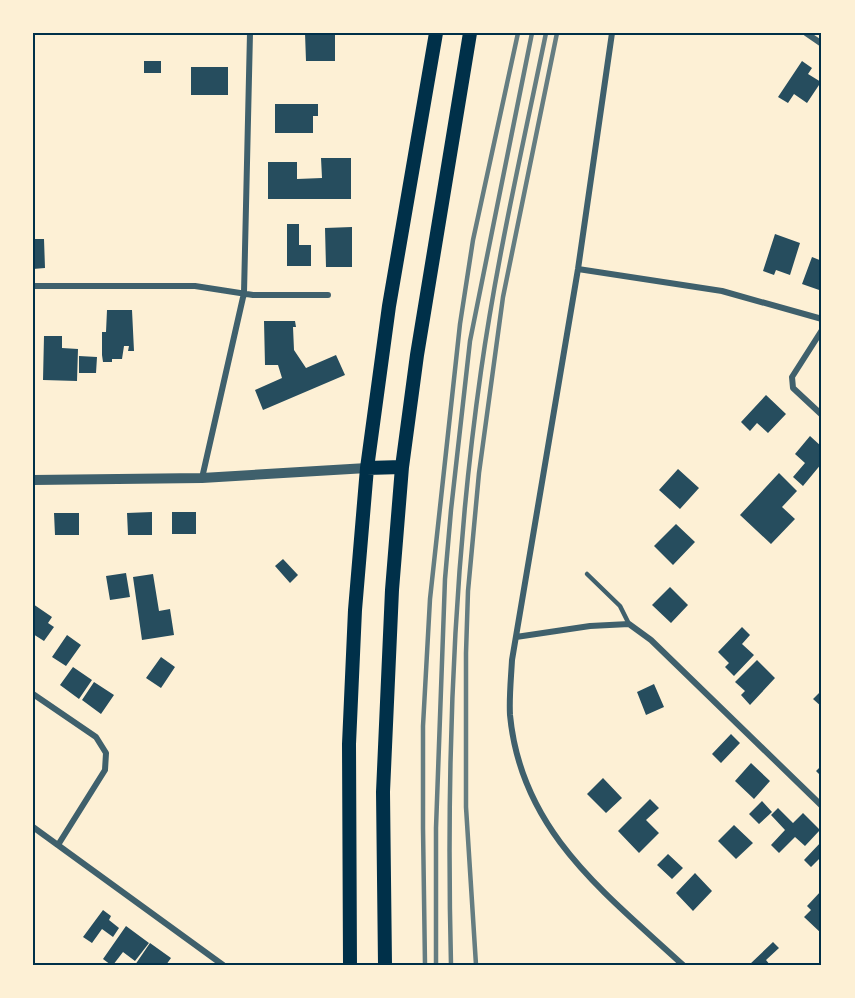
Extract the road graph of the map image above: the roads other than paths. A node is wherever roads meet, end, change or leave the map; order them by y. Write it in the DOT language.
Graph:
graph roads {
  1 [pos="250,33"];
  2 [pos="436,33"];
  3 [pos="470,33"];
  4 [pos="612,33"];
  5 [pos="806,33"];
  6 [pos="822,44"];
  7 [pos="578,269"];
  8 [pos="33,286"];
  9 [pos="244,293"];
  10 [pos="328,295"];
  11 [pos="822,319"];
  12 [pos="822,330"];
  13 [pos="822,415"];
  14 [pos="402,466"];
  15 [pos="367,468"];
  16 [pos="202,478"];
  17 [pos="33,480"];
  18 [pos="587,574"];
  19 [pos="629,624"];
  20 [pos="516,637"];
  21 [pos="33,694"];
  22 [pos="822,806"];
  23 [pos="33,827"];
  24 [pos="58,845"];
  25 [pos="223,965"];
  26 [pos="350,965"];
  27 [pos="385,965"];
  28 [pos="683,965"];
  1 -- 9 [label="street"];
  2 -- 15 [label="highway"];
  3 -- 14 [label="highway"];
  4 -- 7 [label="street"];
  5 -- 6 [label="street"];
  7 -- 11 [label="street"];
  7 -- 20 [label="street"];
  8 -- 9 [label="street"];
  9 -- 10 [label="street"];
  9 -- 16 [label="street"];
  12 -- 13 [label="street"];
  14 -- 15 [label="highway"];
  14 -- 27 [label="highway"];
  15 -- 16 [label="street"];
  15 -- 26 [label="highway"];
  16 -- 17 [label="street"];
  18 -- 19 [label="lane"];
  19 -- 20 [label="street"];
  19 -- 22 [label="street"];
  20 -- 28 [label="street"];
  21 -- 24 [label="street"];
  23 -- 24 [label="street"];
  24 -- 25 [label="street"];
}
